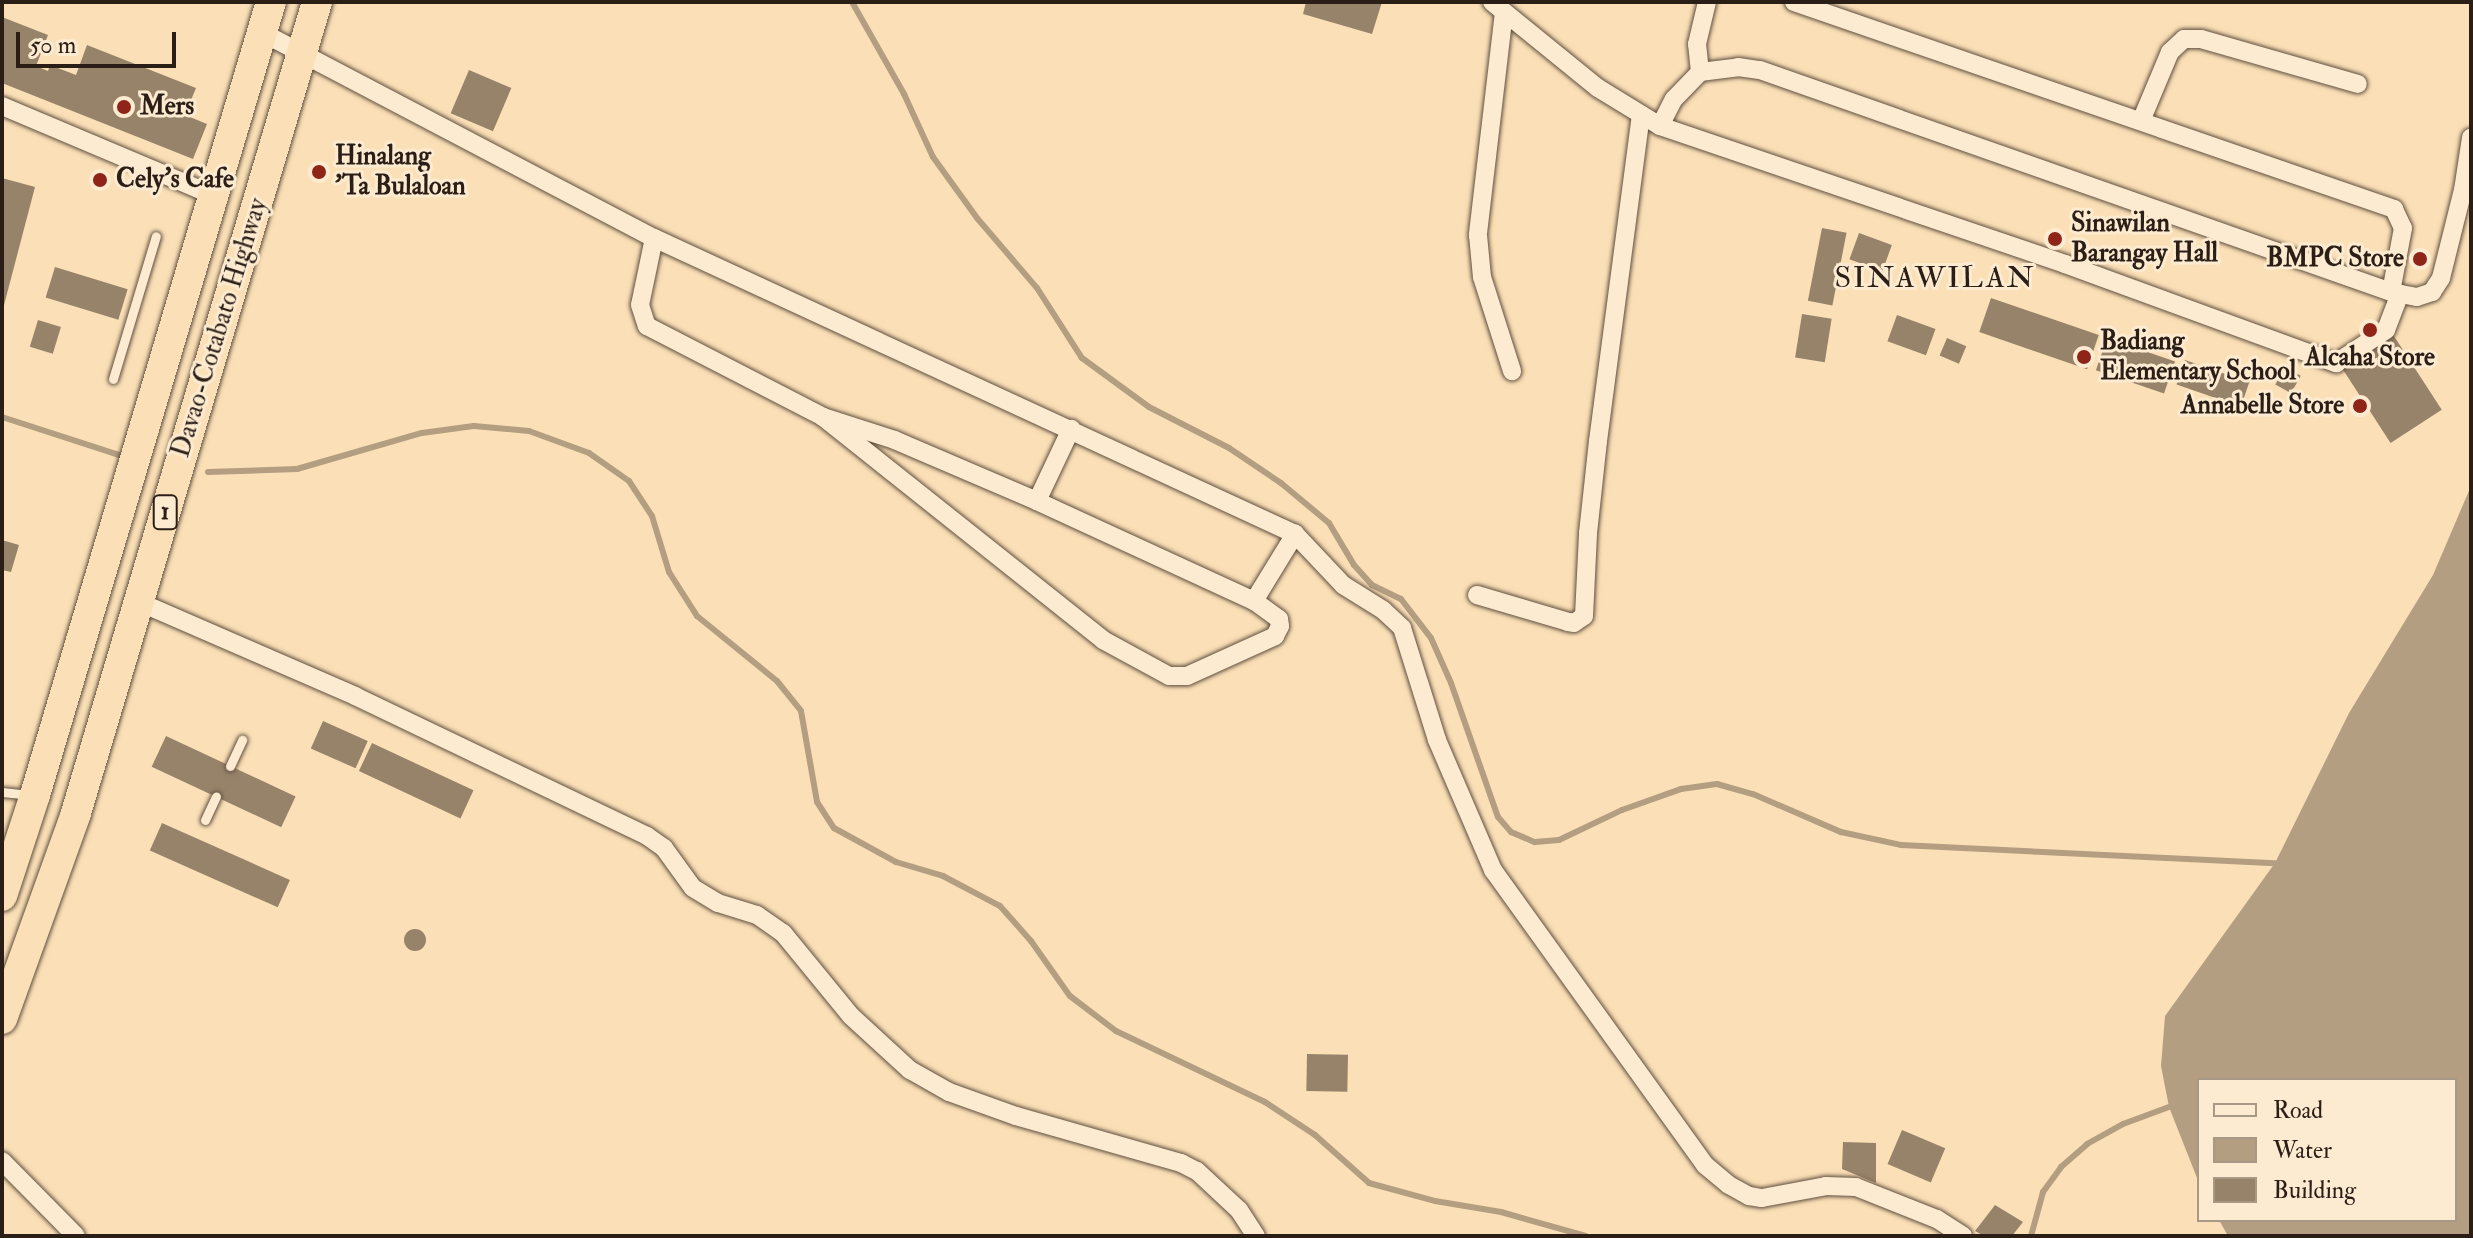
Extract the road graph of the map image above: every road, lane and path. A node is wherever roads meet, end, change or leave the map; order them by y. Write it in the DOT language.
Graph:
graph roads {
  1 [pos="271,2"];
  2 [pos="317,2"];
  3 [pos="1707,2"];
  4 [pos="1794,2"];
  5 [pos="1498,7"];
  6 [pos="261,32"];
  7 [pos="303,52"];
  8 [pos="1700,72"];
  9 [pos="2358,84"];
  10 [pos="2,106"];
  11 [pos="1641,115"];
  12 [pos="2141,121"];
  13 [pos="1660,126"];
  14 [pos="2471,138"];
  15 [pos="213,195"];
  16 [pos="156,236"];
  17 [pos="654,238"];
  18 [pos="2395,293"];
  19 [pos="1512,371"];
  20 [pos="113,379"];
  21 [pos="823,417"];
  22 [pos="1071,429"];
  23 [pos="1037,501"];
  24 [pos="1295,534"];
  25 [pos="1477,595"];
  26 [pos="137,601"];
  27 [pos="1254,601"];
  28 [pos="242,740"];
  29 [pos="230,766"];
  30 [pos="2,792"];
  31 [pos="35,795"];
  32 [pos="216,796"];
  33 [pos="205,820"];
  34 [pos="2,896"];
  35 [pos="2,1019"];
  36 [pos="2,1161"];
  37 [pos="76,1236"];
  38 [pos="1256,1236"];
  39 [pos="1963,1236"];
  1 -- 6 [label="highway, Davao-Cotabato Highway / 1"];
  2 -- 7 [label="highway, Davao-Cotabato Highway / 1"];
  3 -- 8 [label="street"];
  4 -- 12 [label="street"];
  5 -- 11 [label="street"];
  5 -- 19 [label="street"];
  6 -- 7 [label="street"];
  6 -- 15 [label="highway, Davao-Cotabato Highway / 1"];
  7 -- 17 [label="street"];
  7 -- 26 [label="highway, Davao-Cotabato Highway / 1"];
  8 -- 13 [label="street"];
  8 -- 18 [label="street"];
  9 -- 12 [label="street"];
  10 -- 15 [label="street"];
  11 -- 13 [label="street"];
  11 -- 25 [label="street"];
  12 -- 18 [label="street"];
  13 -- 18 [label="street"];
  14 -- 18 [label="street"];
  15 -- 31 [label="highway, Davao-Cotabato Highway / 1"];
  16 -- 20 [label="lane"];
  17 -- 21 [label="street"];
  17 -- 22 [label="street"];
  21 -- 23 [label="street"];
  21 -- 27 [label="street"];
  22 -- 23 [label="street"];
  22 -- 24 [label="street"];
  23 -- 27 [label="street"];
  24 -- 27 [label="street"];
  24 -- 39 [label="street"];
  26 -- 35 [label="highway, Davao-Cotabato Highway / 1"];
  26 -- 38 [label="street"];
  28 -- 29 [label="lane"];
  30 -- 31 [label="lane"];
  31 -- 34 [label="highway, Davao-Cotabato Highway / 1"];
  32 -- 33 [label="lane"];
  36 -- 37 [label="street"];
}
